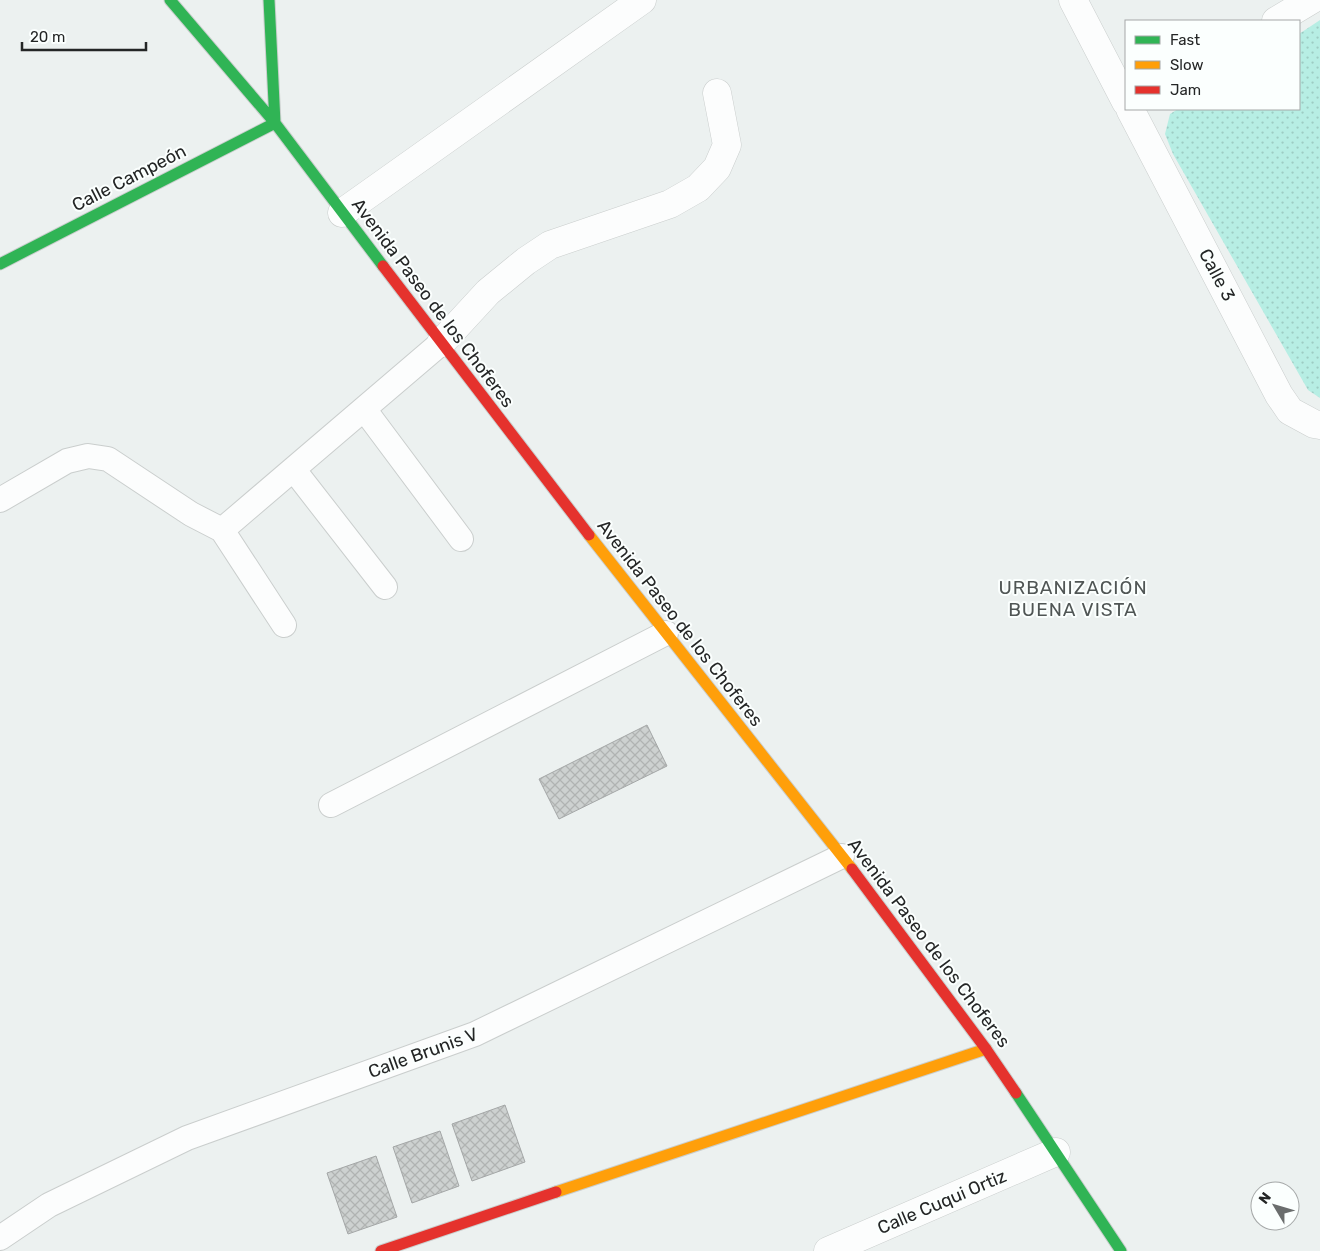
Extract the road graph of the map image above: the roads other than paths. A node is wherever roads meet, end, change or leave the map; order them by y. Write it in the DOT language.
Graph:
graph roads {
  1 [pos="170,0"];
  2 [pos="269,0"];
  3 [pos="642,0"];
  4 [pos="1073,0"];
  5 [pos="1311,0"];
  6 [pos="1278,20"];
  7 [pos="717,93"];
  8 [pos="1125,99"];
  9 [pos="1131,110"];
  10 [pos="275,123"];
  11 [pos="342,213"];
  12 [pos="0,264"];
  13 [pos="441,343"];
  14 [pos="364,409"];
  15 [pos="1320,425"];
  16 [pos="294,470"];
  17 [pos="0,500"];
  18 [pos="222,530"];
  19 [pos="461,539"];
  20 [pos="385,587"];
  21 [pos="284,625"];
  22 [pos="666,633"];
  23 [pos="331,805"];
  24 [pos="842,856"];
  25 [pos="986,1049"];
  26 [pos="1056,1152"];
  27 [pos="0,1238"];
  28 [pos="381,1251"];
  29 [pos="828,1251"];
  30 [pos="1121,1251"];
  1 -- 10 [label="street, Avenida Paseo de los Choferes"];
  2 -- 10 [label="street"];
  3 -- 11 [label="street"];
  4 -- 8 [label="street, Calle 3"];
  5 -- 6 [label="street"];
  7 -- 13 [label="street"];
  9 -- 15 [label="street, Calle 3"];
  10 -- 11 [label="street, Avenida Paseo de los Choferes"];
  10 -- 12 [label="street, Calle Campeón"];
  11 -- 13 [label="street, Avenida Paseo de los Choferes"];
  13 -- 14 [label="lane"];
  13 -- 22 [label="street, Avenida Paseo de los Choferes"];
  14 -- 16 [label="lane"];
  14 -- 19 [label="lane"];
  16 -- 18 [label="lane"];
  16 -- 20 [label="lane"];
  17 -- 18 [label="lane"];
  18 -- 21 [label="lane"];
  22 -- 23 [label="lane"];
  22 -- 24 [label="street, Avenida Paseo de los Choferes"];
  24 -- 25 [label="street, Avenida Paseo de los Choferes"];
  24 -- 27 [label="lane, Calle Brunis V"];
  25 -- 26 [label="street, Avenida Paseo de los Choferes"];
  25 -- 28 [label="street"];
  26 -- 29 [label="street, Calle Cuqui Ortiz"];
  26 -- 30 [label="street, Avenida Paseo de los Choferes"];
}
